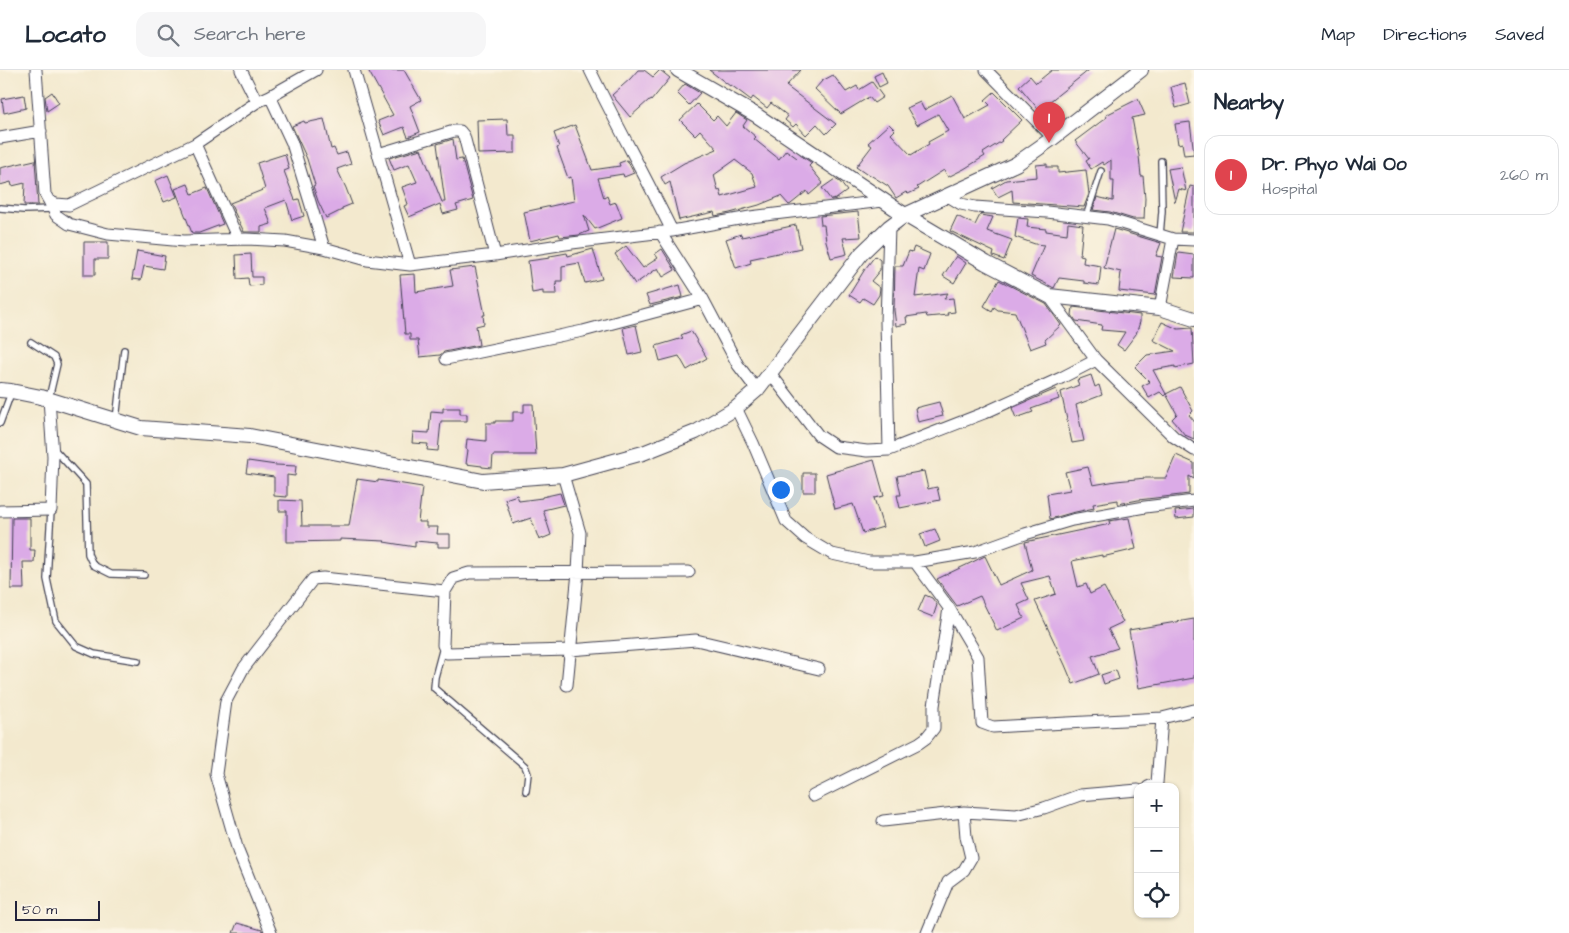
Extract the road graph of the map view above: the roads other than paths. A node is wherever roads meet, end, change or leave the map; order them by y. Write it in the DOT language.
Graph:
graph roads {
  1 [pos="36,70"];
  2 [pos="240,70"];
  3 [pos="316,70"];
  4 [pos="354,70"];
  5 [pos="590,70"];
  6 [pos="678,70"];
  7 [pos="1141,70"];
  8 [pos="993,72"];
  9 [pos="270,96"];
  10 [pos="257,102"];
  11 [pos="41,131"];
  12 [pos="0,138"];
  13 [pos="1053,138"];
  14 [pos="195,144"];
  15 [pos="378,154"];
  16 [pos="1161,161"];
  17 [pos="1101,171"];
  18 [pos="948,196"];
  19 [pos="883,201"];
  20 [pos="50,205"];
  21 [pos="0,208"];
  22 [pos="905,215"];
  23 [pos="1086,217"];
  24 [pos="890,227"];
  25 [pos="672,231"];
  26 [pos="660,232"];
  27 [pos="1160,235"];
  28 [pos="238,239"];
  29 [pos="1172,239"];
  30 [pos="1194,240"];
  31 [pos="324,248"];
  32 [pos="495,255"];
  33 [pos="410,265"];
  34 [pos="1049,296"];
  35 [pos="703,299"];
  36 [pos="1160,308"];
  37 [pos="1194,320"];
  38 [pos="31,342"];
  39 [pos="124,350"];
  40 [pos="446,359"];
  41 [pos="1096,360"];
  42 [pos="770,373"];
  43 [pos="6,390"];
  44 [pos="757,390"];
  45 [pos="49,399"];
  46 [pos="736,408"];
  47 [pos="116,420"];
  48 [pos="0,423"];
  49 [pos="52,446"];
  50 [pos="889,450"];
  51 [pos="1194,450"];
  52 [pos="563,475"];
  53 [pos="1194,501"];
  54 [pos="51,510"];
  55 [pos="0,511"];
  56 [pos="915,562"];
  57 [pos="578,572"];
  58 [pos="689,572"];
  59 [pos="144,575"];
  60 [pos="445,590"];
  61 [pos="949,608"];
  62 [pos="443,646"];
  63 [pos="570,650"];
  64 [pos="138,661"];
  65 [pos="819,669"];
  66 [pos="567,685"];
  67 [pos="1194,710"];
  68 [pos="1162,718"];
  69 [pos="1157,783"];
  70 [pos="1134,790"];
  71 [pos="526,791"];
  72 [pos="813,796"];
  73 [pos="964,812"];
  74 [pos="883,821"];
  75 [pos="271,933"];
  76 [pos="927,933"];
  1 -- 11 [label="street"];
  2 -- 10 [label="street"];
  3 -- 9 [label="street"];
  4 -- 15 [label="street"];
  5 -- 25 [label="street"];
  6 -- 19 [label="street"];
  7 -- 13 [label="street"];
  8 -- 13 [label="street"];
  9 -- 10 [label="street"];
  9 -- 31 [label="street"];
  10 -- 14 [label="street"];
  11 -- 12 [label="street"];
  11 -- 20 [label="street"];
  13 -- 18 [label="street"];
  14 -- 20 [label="street"];
  14 -- 28 [label="street"];
  15 -- 32 [label="street"];
  15 -- 33 [label="street"];
  16 -- 27 [label="lane"];
  17 -- 23 [label="lane"];
  18 -- 22 [label="street"];
  18 -- 23 [label="street"];
  19 -- 22 [label="street"];
  19 -- 25 [label="street"];
  20 -- 21 [label="lane"];
  20 -- 28 [label="street"];
  22 -- 24 [label="street"];
  22 -- 34 [label="street"];
  23 -- 27 [label="street"];
  24 -- 42 [label="street"];
  24 -- 50 [label="street"];
  25 -- 26 [label="street"];
  26 -- 32 [label="street"];
  26 -- 35 [label="street"];
  27 -- 29 [label="street"];
  28 -- 31 [label="street"];
  29 -- 30 [label="street"];
  29 -- 36 [label="street"];
  31 -- 33 [label="street"];
  32 -- 33 [label="street"];
  34 -- 36 [label="street"];
  34 -- 41 [label="street"];
  35 -- 40 [label="street"];
  35 -- 44 [label="street"];
  36 -- 37 [label="street"];
  38 -- 45 [label="lane"];
  39 -- 47 [label="lane"];
  41 -- 50 [label="street"];
  41 -- 51 [label="street"];
  42 -- 44 [label="street"];
  42 -- 50 [label="street"];
  43 -- 45 [label="street"];
  43 -- 48 [label="lane"];
  44 -- 46 [label="street"];
  45 -- 47 [label="street"];
  45 -- 49 [label="street"];
  46 -- 52 [label="street"];
  46 -- 56 [label="street"];
  47 -- 52 [label="street"];
  49 -- 54 [label="street"];
  49 -- 59 [label="lane"];
  52 -- 57 [label="street"];
  53 -- 56 [label="street"];
  54 -- 55 [label="street"];
  54 -- 64 [label="lane"];
  56 -- 61 [label="street"];
  57 -- 58 [label="street"];
  57 -- 60 [label="street"];
  57 -- 63 [label="street"];
  60 -- 62 [label="street"];
  60 -- 75 [label="street"];
  61 -- 68 [label="street"];
  61 -- 72 [label="street"];
  62 -- 63 [label="street"];
  62 -- 71 [label="lane"];
  63 -- 65 [label="street"];
  63 -- 66 [label="street"];
  67 -- 68 [label="street"];
  68 -- 69 [label="street"];
  70 -- 73 [label="street"];
  73 -- 74 [label="street"];
  73 -- 76 [label="street"];
}
